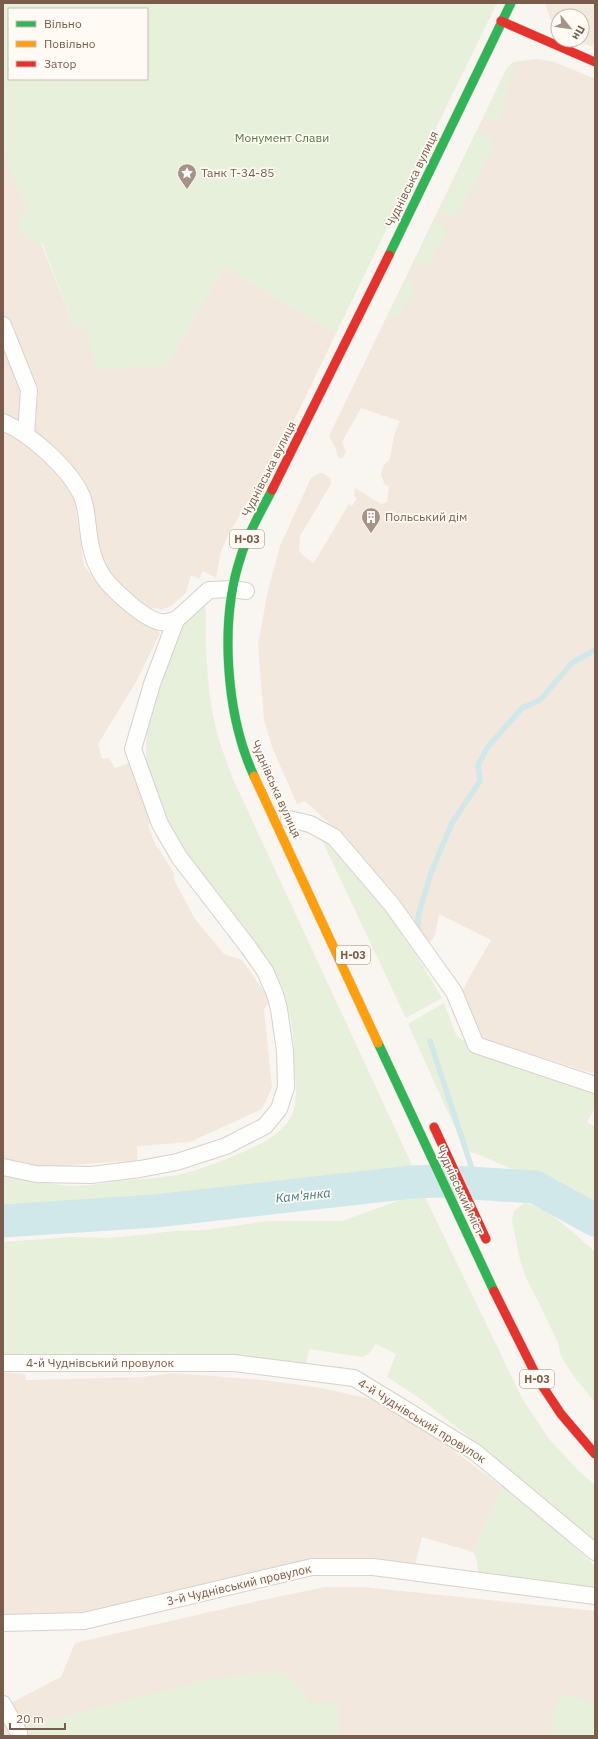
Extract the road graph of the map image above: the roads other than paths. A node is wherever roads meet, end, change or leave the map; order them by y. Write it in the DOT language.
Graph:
graph roads {
  1 [pos="511,3"];
  2 [pos="519,15"];
  3 [pos="501,21"];
  4 [pos="511,30"];
  5 [pos="595,62"];
  6 [pos="3,325"];
  7 [pos="3,422"];
  8 [pos="26,435"];
  9 [pos="242,592"];
  10 [pos="176,620"];
  11 [pos="287,815"];
  12 [pos="296,833"];
  13 [pos="595,1085"];
  14 [pos="403,1097"];
  15 [pos="430,1120"];
  16 [pos="3,1167"];
  17 [pos="489,1246"];
  18 [pos="3,1363"];
  19 [pos="595,1454"];
  20 [pos="595,1552"];
  21 [pos="595,1596"];
  22 [pos="3,1623"];
  23 [pos="3,1704"];
  24 [pos="18,1732"];
  1 -- 3 [label="main road, Чуднівська вулиця / Н-03"];
  2 -- 4 [label="main road"];
  3 -- 4 [label="main road"];
  3 -- 9 [label="main road, Чуднівська вулиця / Н-03"];
  4 -- 5 [label="main road"];
  6 -- 8 [label="street"];
  7 -- 8 [label="street"];
  8 -- 10 [label="street"];
  9 -- 10 [label="street"];
  9 -- 14 [label="main road, Чуднівська вулиця / Н-03"];
  10 -- 16 [label="street"];
  11 -- 12 [label="main road, Чуднівська вулиця"];
  11 -- 13 [label="street"];
  14 -- 19 [label="main road, Чуднівський міст / Н-03"];
  15 -- 17 [label="main road, Чуднівський міст"];
  18 -- 20 [label="street, 4-й Чуднівський провулок"];
  21 -- 22 [label="street, 3-й Чуднівський провулок"];
  23 -- 24 [label="street"];
}
